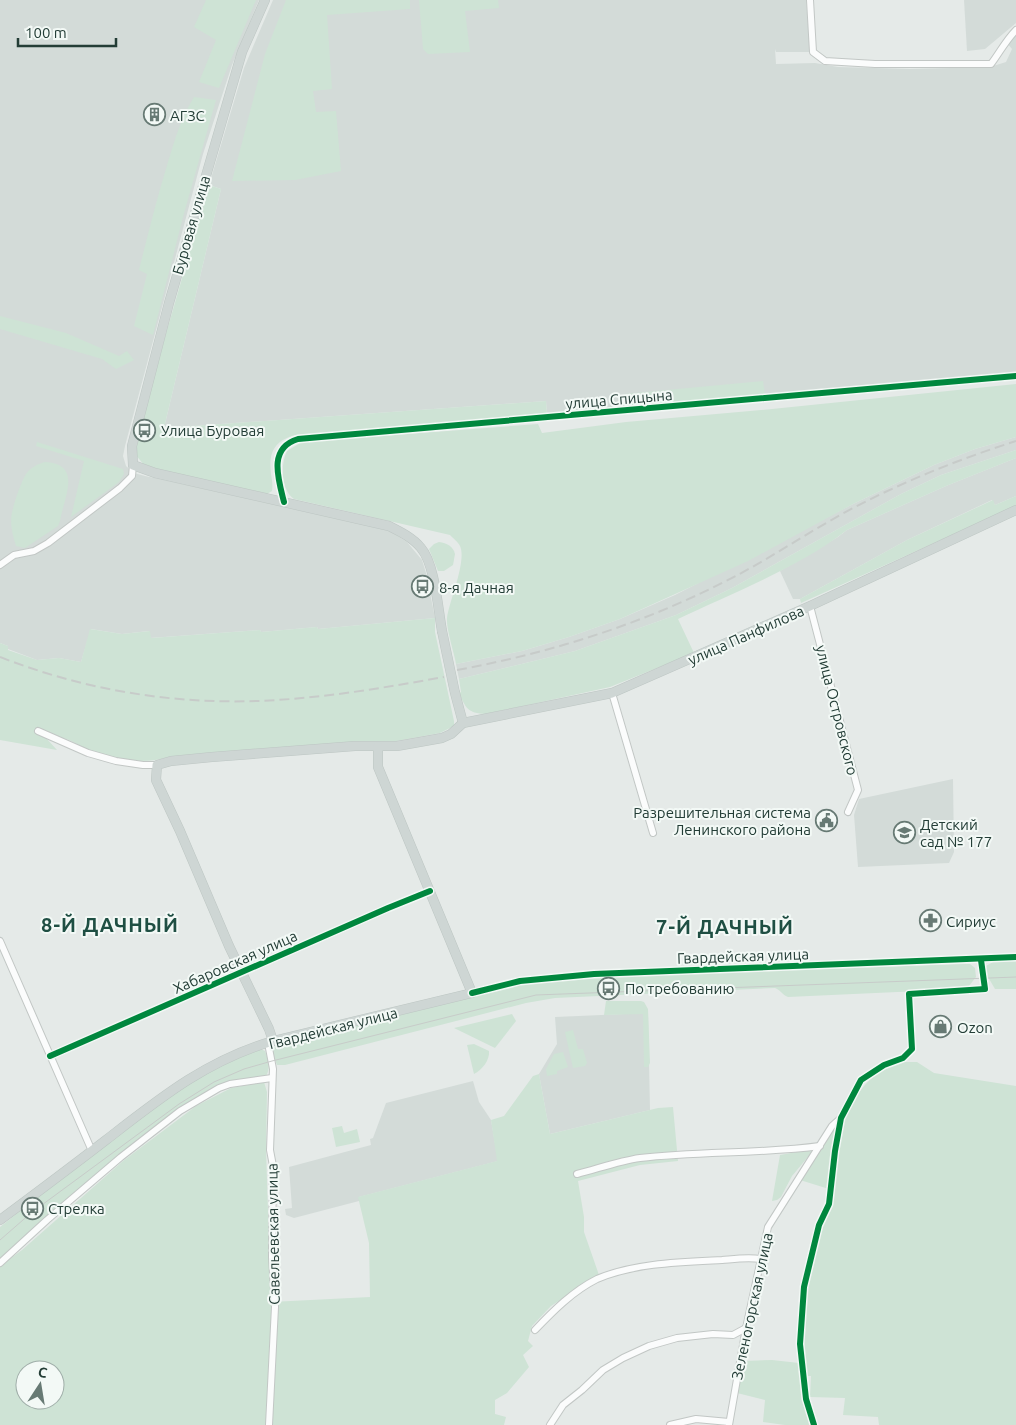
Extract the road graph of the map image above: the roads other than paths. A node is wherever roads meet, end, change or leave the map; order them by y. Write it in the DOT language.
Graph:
graph roads {
  1 [pos="265,0"];
  2 [pos="810,0"];
  3 [pos="1016,30"];
  4 [pos="1016,376"];
  5 [pos="133,465"];
  6 [pos="284,502"];
  7 [pos="1016,510"];
  8 [pos="0,566"];
  9 [pos="810,606"];
  10 [pos="612,694"];
  11 [pos="463,723"];
  12 [pos="38,731"];
  13 [pos="378,747"];
  14 [pos="157,765"];
  15 [pos="848,812"];
  16 [pos="653,833"];
  17 [pos="430,891"];
  18 [pos="0,941"];
  19 [pos="1016,958"];
  20 [pos="981,960"];
  21 [pos="242,973"];
  22 [pos="472,993"];
  23 [pos="270,1042"];
  24 [pos="50,1056"];
  25 [pos="272,1078"];
  26 [pos="841,1118"];
  27 [pos="820,1146"];
  28 [pos="92,1151"];
  29 [pos="577,1174"];
  30 [pos="0,1220"];
  31 [pos="760,1258"];
  32 [pos="0,1263"];
  33 [pos="746,1328"];
  34 [pos="535,1330"];
  35 [pos="729,1423"];
  36 [pos="269,1425"];
  37 [pos="550,1425"];
  38 [pos="670,1425"];
  39 [pos="814,1425"];
  1 -- 5 [label="main road, Буровая улица"];
  2 -- 3 [label="street"];
  4 -- 6 [label="street, улица Спицына"];
  5 -- 6 [label="main road"];
  5 -- 8 [label="street"];
  6 -- 11 [label="main road, bridge"];
  7 -- 9 [label="main road, улица Панфилова"];
  9 -- 10 [label="main road, улица Панфилова"];
  9 -- 15 [label="street, улица Островского"];
  10 -- 11 [label="main road, улица Панфилова"];
  10 -- 16 [label="street"];
  11 -- 13 [label="main road"];
  12 -- 14 [label="street"];
  13 -- 14 [label="main road"];
  13 -- 17 [label="main road"];
  14 -- 21 [label="main road"];
  17 -- 21 [label="street, Хабаровская улица"];
  17 -- 22 [label="main road"];
  18 -- 24 [label="street"];
  19 -- 20 [label="street, Гвардейская улица"];
  20 -- 22 [label="street, Гвардейская улица"];
  20 -- 26 [label="street"];
  21 -- 23 [label="main road"];
  21 -- 24 [label="street, Хабаровская улица"];
  22 -- 23 [label="main road, Гвардейская улица"];
  23 -- 25 [label="street, Савельевская улица"];
  23 -- 28 [label="main road, Гвардейская улица"];
  24 -- 28 [label="street"];
  25 -- 32 [label="street"];
  25 -- 36 [label="street, Савельевская улица"];
  26 -- 27 [label="street, Зеленогорская улица"];
  26 -- 39 [label="street"];
  27 -- 29 [label="street"];
  27 -- 31 [label="street, Зеленогорская улица"];
  28 -- 30 [label="main road, Гвардейская улица"];
  31 -- 33 [label="street, Зеленогорская улица"];
  31 -- 34 [label="street"];
  33 -- 35 [label="street, Зеленогорская улица"];
  33 -- 37 [label="street"];
  35 -- 38 [label="street"];
}
